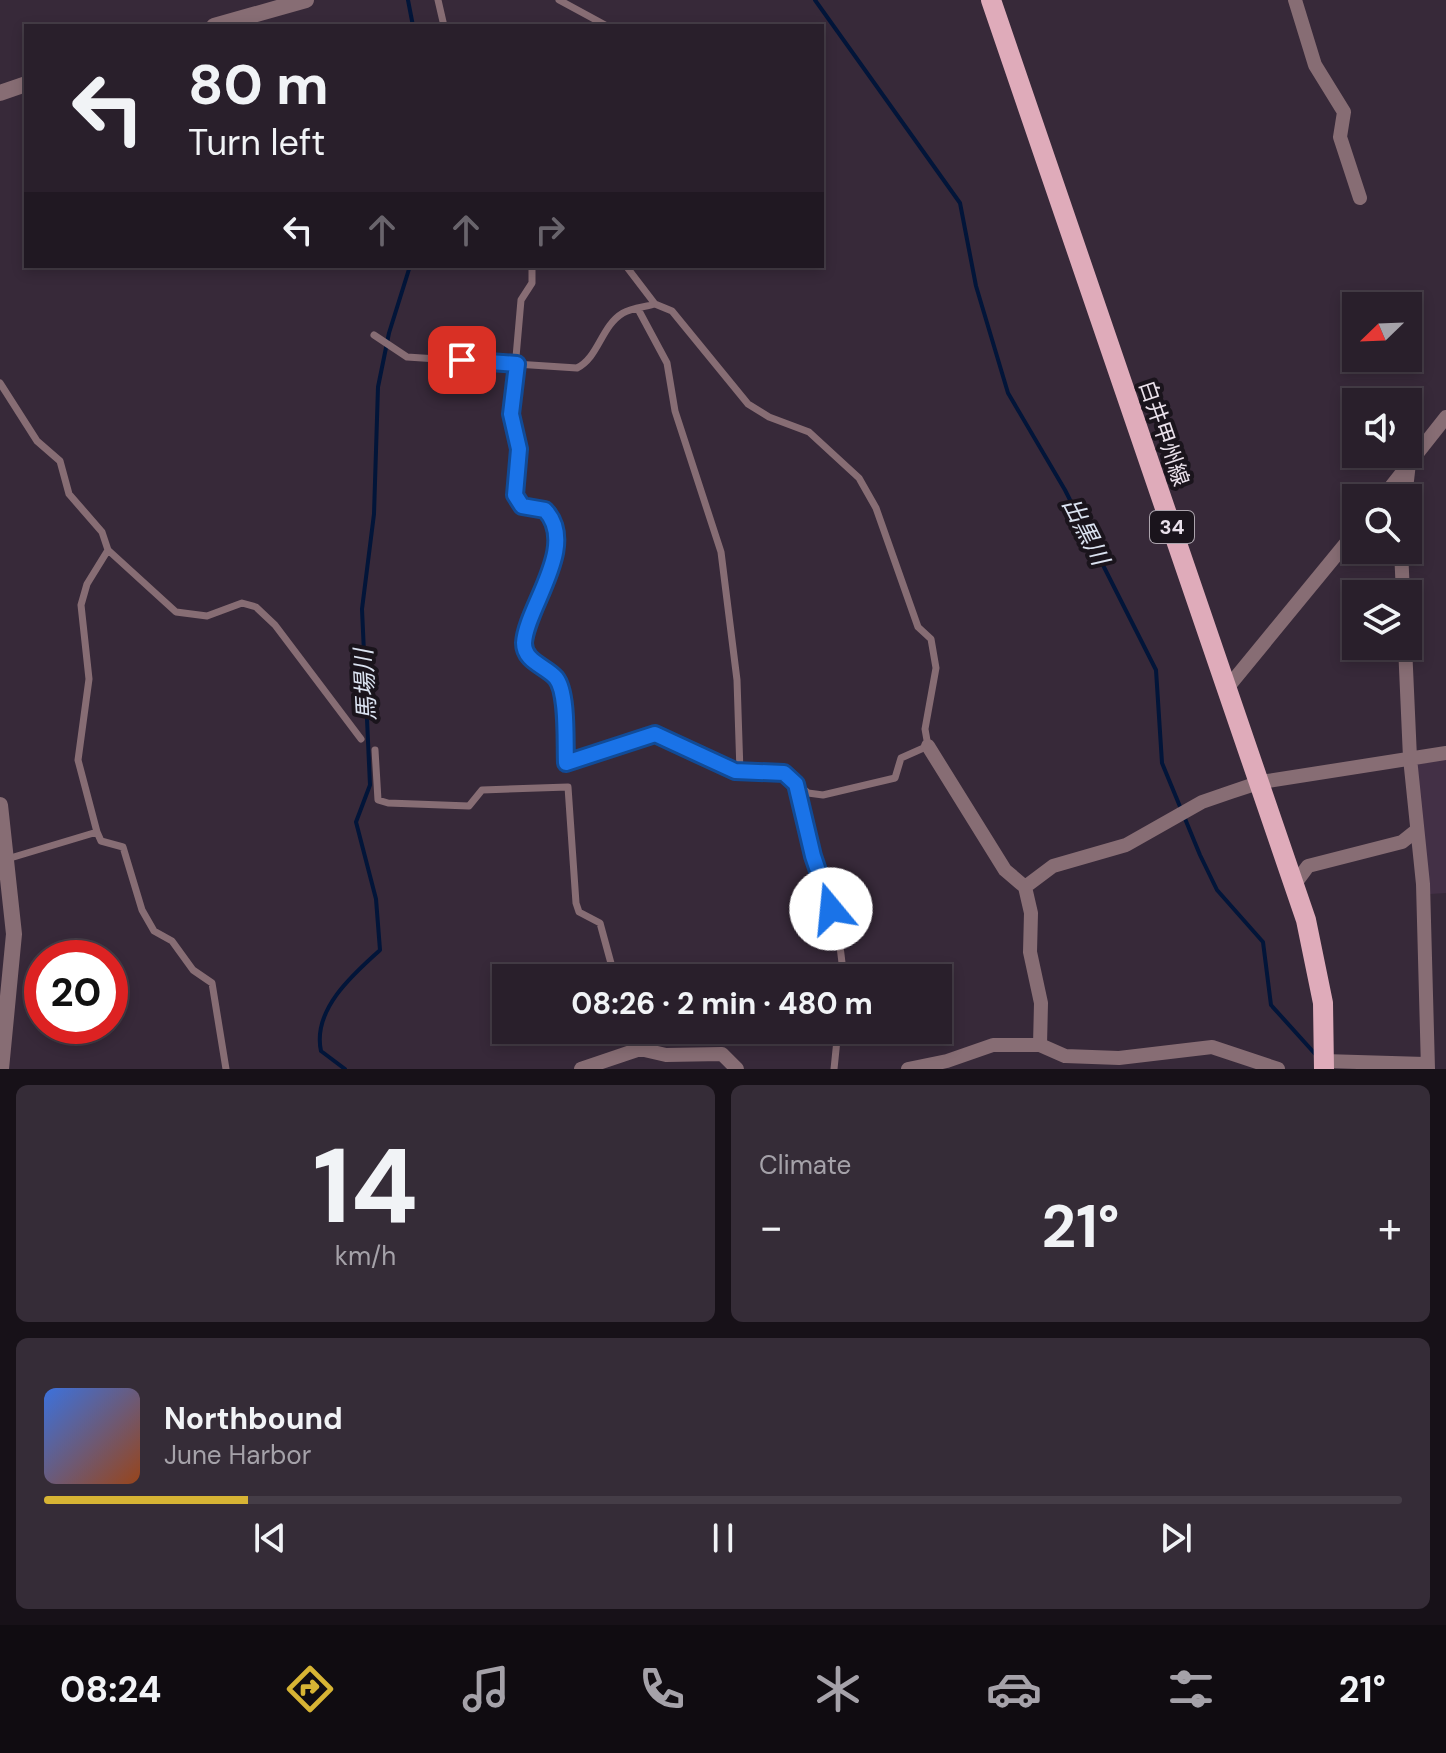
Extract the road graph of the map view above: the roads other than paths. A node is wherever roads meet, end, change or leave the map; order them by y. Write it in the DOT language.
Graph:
graph roads {
  1 [pos="306,0"];
  2 [pos="438,0"];
  3 [pos="559,0"];
  4 [pos="991,0"];
  5 [pos="1295,0"];
  6 [pos="221,24"];
  7 [pos="444,24"];
  8 [pos="603,24"];
  9 [pos="24,85"];
  10 [pos="0,93"];
  11 [pos="1360,198"];
  12 [pos="532,268"];
  13 [pos="628,268"];
  14 [pos="655,304"];
  15 [pos="638,309"];
  16 [pos="377,337"];
  17 [pos="517,364"];
  18 [pos="0,383"];
  19 [pos="1446,417"];
  20 [pos="1422,447"];
  21 [pos="1405,468"];
  22 [pos="1393,484"];
  23 [pos="1342,548"];
  24 [pos="108,550"];
  25 [pos="1406,660"];
  26 [pos="1228,687"];
  27 [pos="361,739"];
  28 [pos="928,746"];
  29 [pos="375,750"];
  30 [pos="1446,753"];
  31 [pos="1410,758"];
  32 [pos="740,772"];
  33 [pos="1261,782"];
  34 [pos="796,784"];
  35 [pos="0,805"];
  36 [pos="1417,830"];
  37 [pos="97,832"];
  38 [pos="5,859"];
  39 [pos="1294,885"];
  40 [pos="1025,887"];
  41 [pos="611,964"];
  42 [pos="841,964"];
  43 [pos="638,1044"];
  44 [pos="837,1044"];
  45 [pos="1040,1045"];
  46 [pos="640,1049"];
  47 [pos="1324,1065"];
  48 [pos="1426,1066"];
  49 [pos="1,1069"];
  50 [pos="226,1069"];
  51 [pos="581,1069"];
  52 [pos="737,1069"];
  53 [pos="834,1069"];
  54 [pos="908,1069"];
  55 [pos="1278,1069"];
  1 -- 6 [label="street"];
  2 -- 7 [label="lane"];
  3 -- 8 [label="lane"];
  4 -- 26 [label="main road, 白井甲州線 / 34"];
  5 -- 11 [label="street"];
  9 -- 10 [label="street"];
  12 -- 17 [label="lane"];
  13 -- 14 [label="lane"];
  14 -- 15 [label="lane"];
  14 -- 28 [label="lane"];
  15 -- 17 [label="lane"];
  15 -- 32 [label="lane"];
  16 -- 17 [label="lane"];
  17 -- 32 [label="lane"];
  18 -- 24 [label="lane"];
  19 -- 20 [label="street"];
  21 -- 22 [label="street"];
  23 -- 26 [label="street"];
  24 -- 27 [label="lane"];
  24 -- 37 [label="lane"];
  25 -- 31 [label="street"];
  26 -- 33 [label="main road, 白井甲州線 / 34"];
  28 -- 34 [label="lane"];
  28 -- 40 [label="street"];
  29 -- 41 [label="lane"];
  30 -- 31 [label="street"];
  31 -- 33 [label="street"];
  31 -- 36 [label="street"];
  32 -- 34 [label="lane"];
  33 -- 39 [label="main road, 白井甲州線 / 34"];
  33 -- 40 [label="street"];
  34 -- 42 [label="lane"];
  35 -- 38 [label="street"];
  36 -- 39 [label="street"];
  36 -- 48 [label="street"];
  37 -- 38 [label="lane"];
  37 -- 50 [label="lane"];
  38 -- 49 [label="street"];
  39 -- 47 [label="main road, 白井甲州線 / 34"];
  40 -- 45 [label="street"];
  43 -- 46 [label="lane"];
  44 -- 53 [label="lane"];
  45 -- 54 [label="street"];
  45 -- 55 [label="street"];
  46 -- 51 [label="street"];
  46 -- 52 [label="street"];
  47 -- 48 [label="street"];
}
